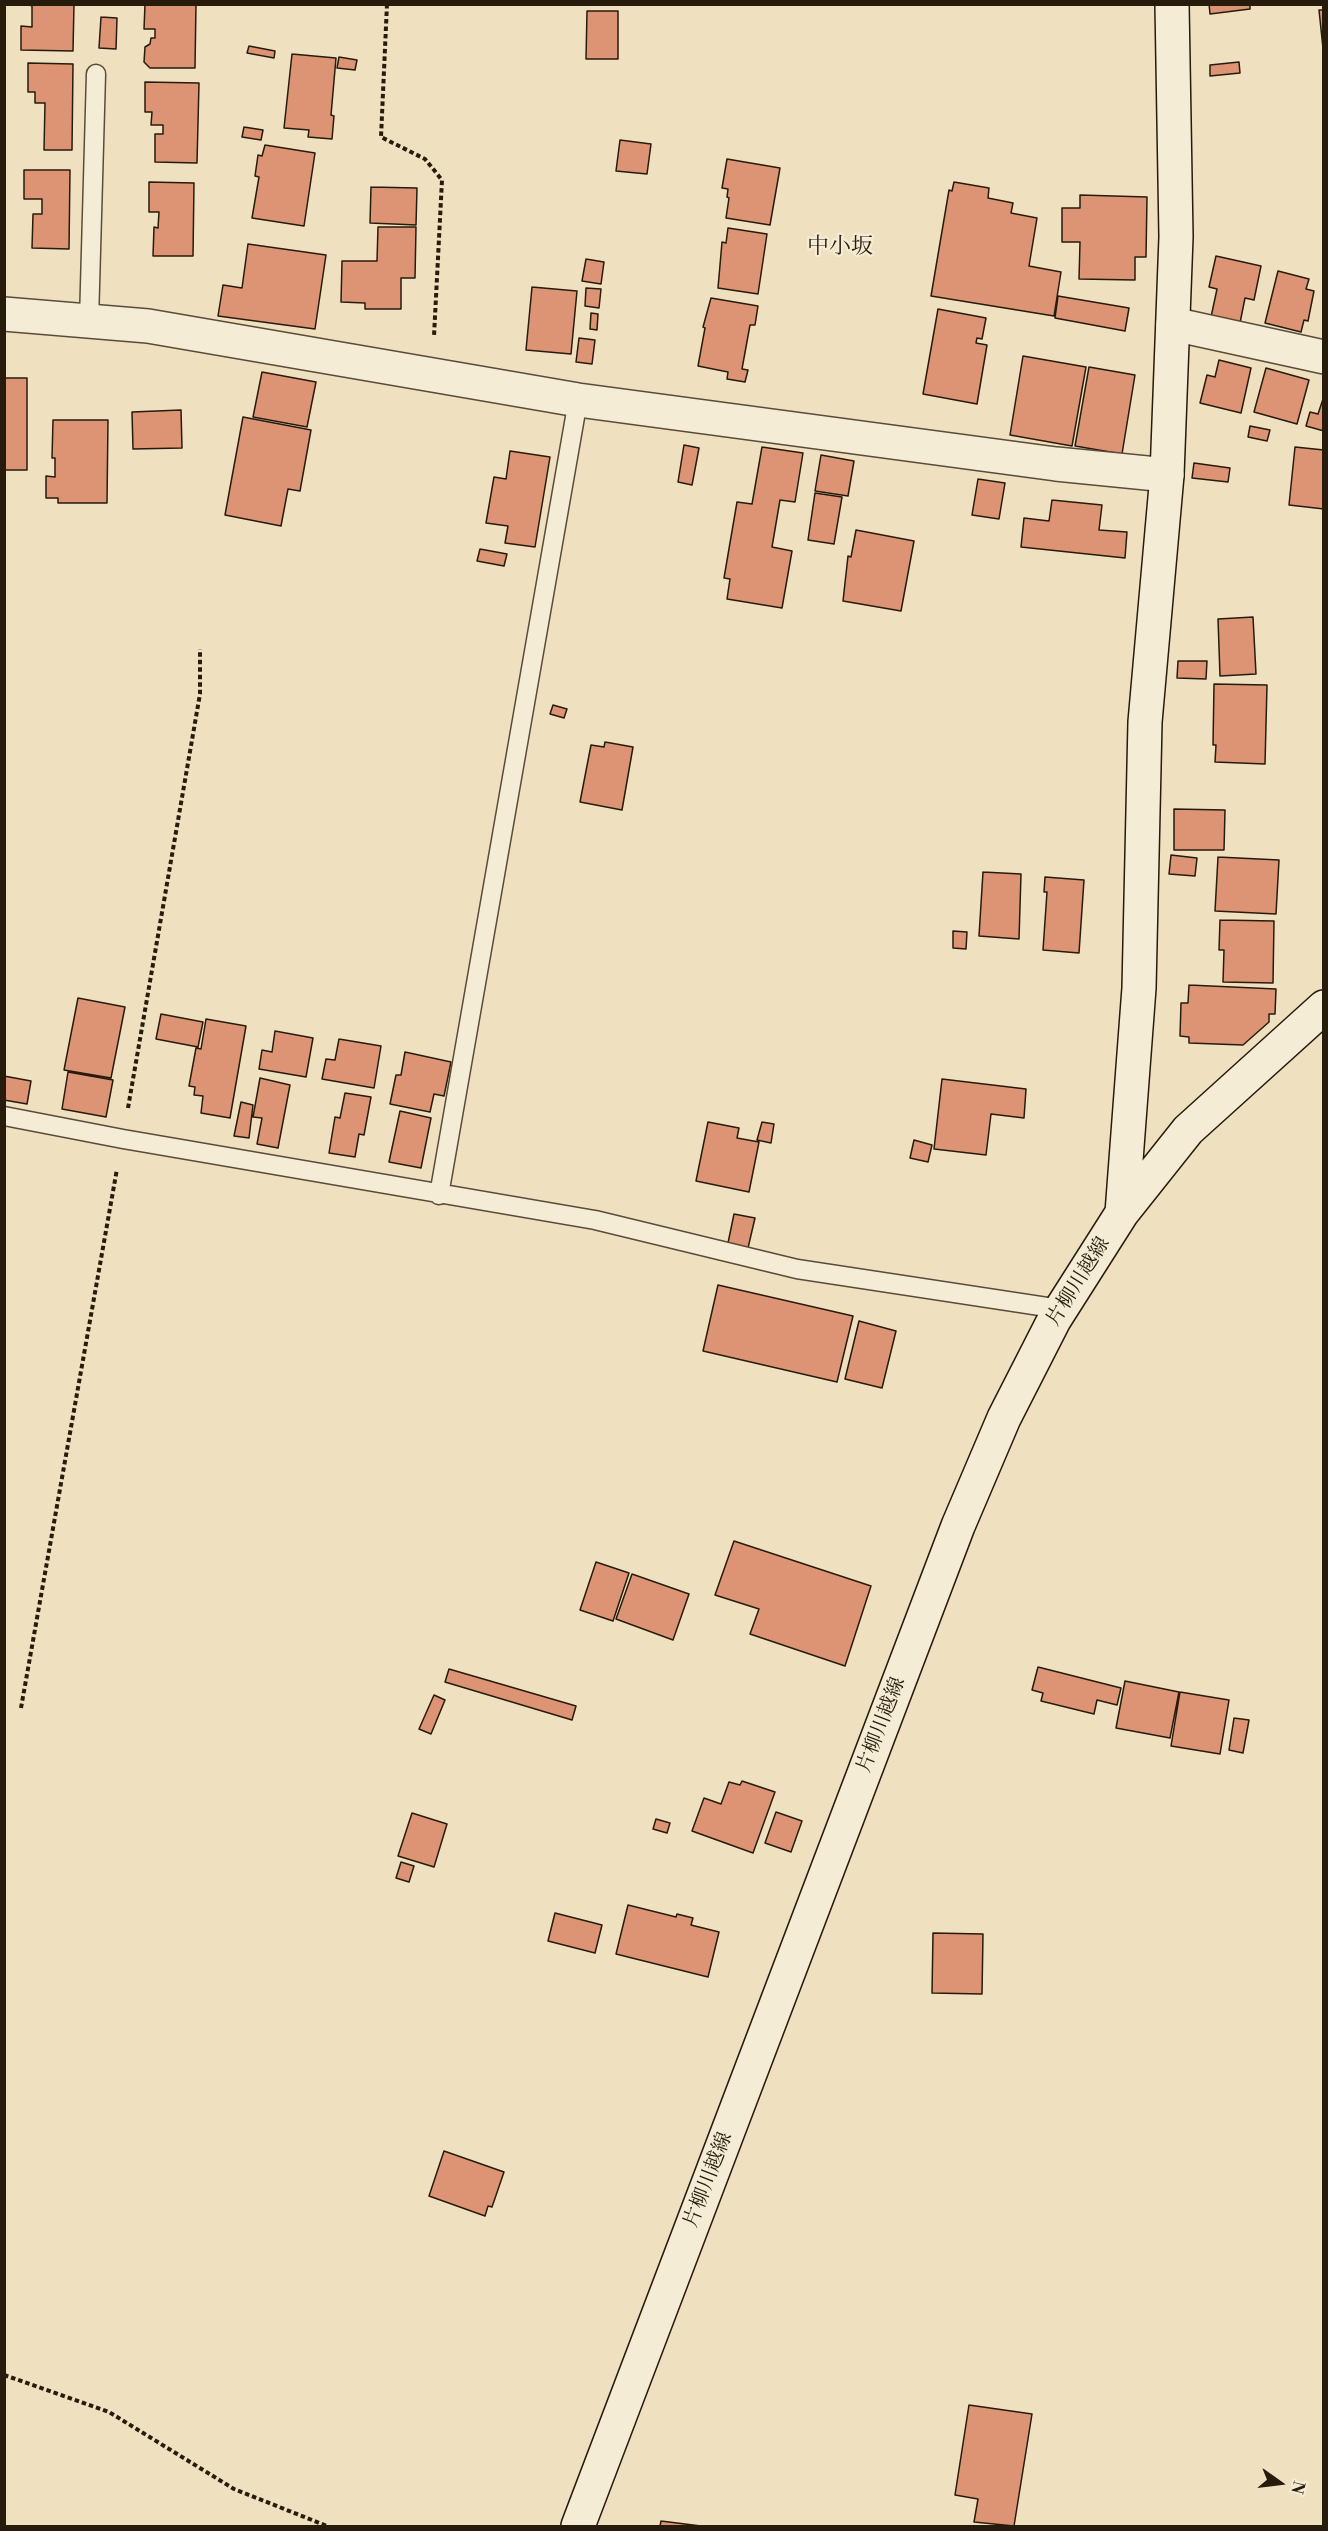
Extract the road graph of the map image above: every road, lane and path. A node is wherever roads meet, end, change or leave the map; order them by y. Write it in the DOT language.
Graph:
graph roads {
  1 [pos="387,4"];
  2 [pos="1172,4"];
  3 [pos="96,74"];
  4 [pos="4,314"];
  5 [pos="88,321"];
  6 [pos="1173,324"];
  7 [pos="1323,357"];
  8 [pos="432,376"];
  9 [pos="578,400"];
  10 [pos="1167,475"];
  11 [pos="200,649"];
  12 [pos="1323,1007"];
  13 [pos="4,1116"];
  14 [pos="123,1139"];
  15 [pos="439,1195"];
  16 [pos="1122,1213"];
  17 [pos="1060,1310"];
  18 [pos="21,1708"];
  19 [pos="4,2375"];
  20 [pos="327,2526"];
  21 [pos="578,2526"];
  1 -- 8 [label="path"];
  2 -- 6 [label="street"];
  3 -- 5 [label="lane"];
  4 -- 5 [label="street"];
  5 -- 8 [label="street"];
  6 -- 7 [label="street"];
  6 -- 10 [label="street"];
  8 -- 9 [label="street"];
  9 -- 10 [label="street"];
  9 -- 15 [label="lane"];
  10 -- 16 [label="street"];
  11 -- 14 [label="path"];
  12 -- 16 [label="street, 片柳川越線"];
  13 -- 14 [label="lane"];
  14 -- 15 [label="lane"];
  14 -- 18 [label="path"];
  15 -- 17 [label="lane"];
  16 -- 17 [label="street, 片柳川越線"];
  17 -- 21 [label="street, 片柳川越線"];
  19 -- 20 [label="path"];
}
